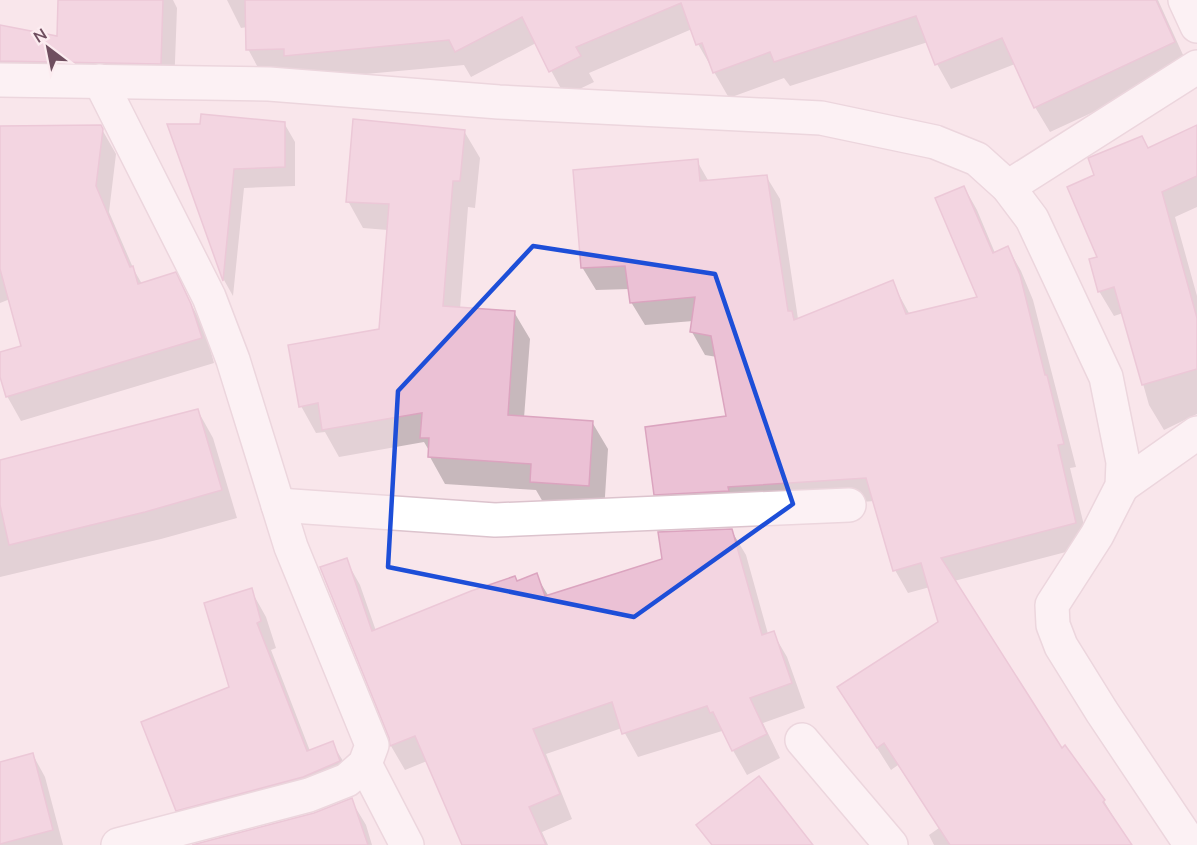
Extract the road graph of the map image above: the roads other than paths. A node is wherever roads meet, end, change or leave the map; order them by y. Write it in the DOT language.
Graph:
graph roads {
  1 [pos="1185,0"];
  2 [pos="1197,26"];
  3 [pos="1197,67"];
  4 [pos="0,80"];
  5 [pos="100,81"];
  6 [pos="1008,187"];
  7 [pos="1197,433"];
  8 [pos="1122,486"];
  9 [pos="849,504"];
  10 [pos="278,505"];
  11 [pos="802,740"];
  12 [pos="365,764"];
  13 [pos="118,845"];
  14 [pos="407,845"];
  15 [pos="891,845"];
  16 [pos="1191,845"];
  1 -- 2 [label="street"];
  3 -- 6 [label="street"];
  4 -- 5 [label="street"];
  5 -- 6 [label="street"];
  5 -- 10 [label="street"];
  6 -- 8 [label="street"];
  7 -- 8 [label="street"];
  8 -- 16 [label="street"];
  9 -- 10 [label="street"];
  10 -- 12 [label="street"];
  11 -- 15 [label="street"];
  12 -- 13 [label="street"];
  12 -- 14 [label="street"];
}
